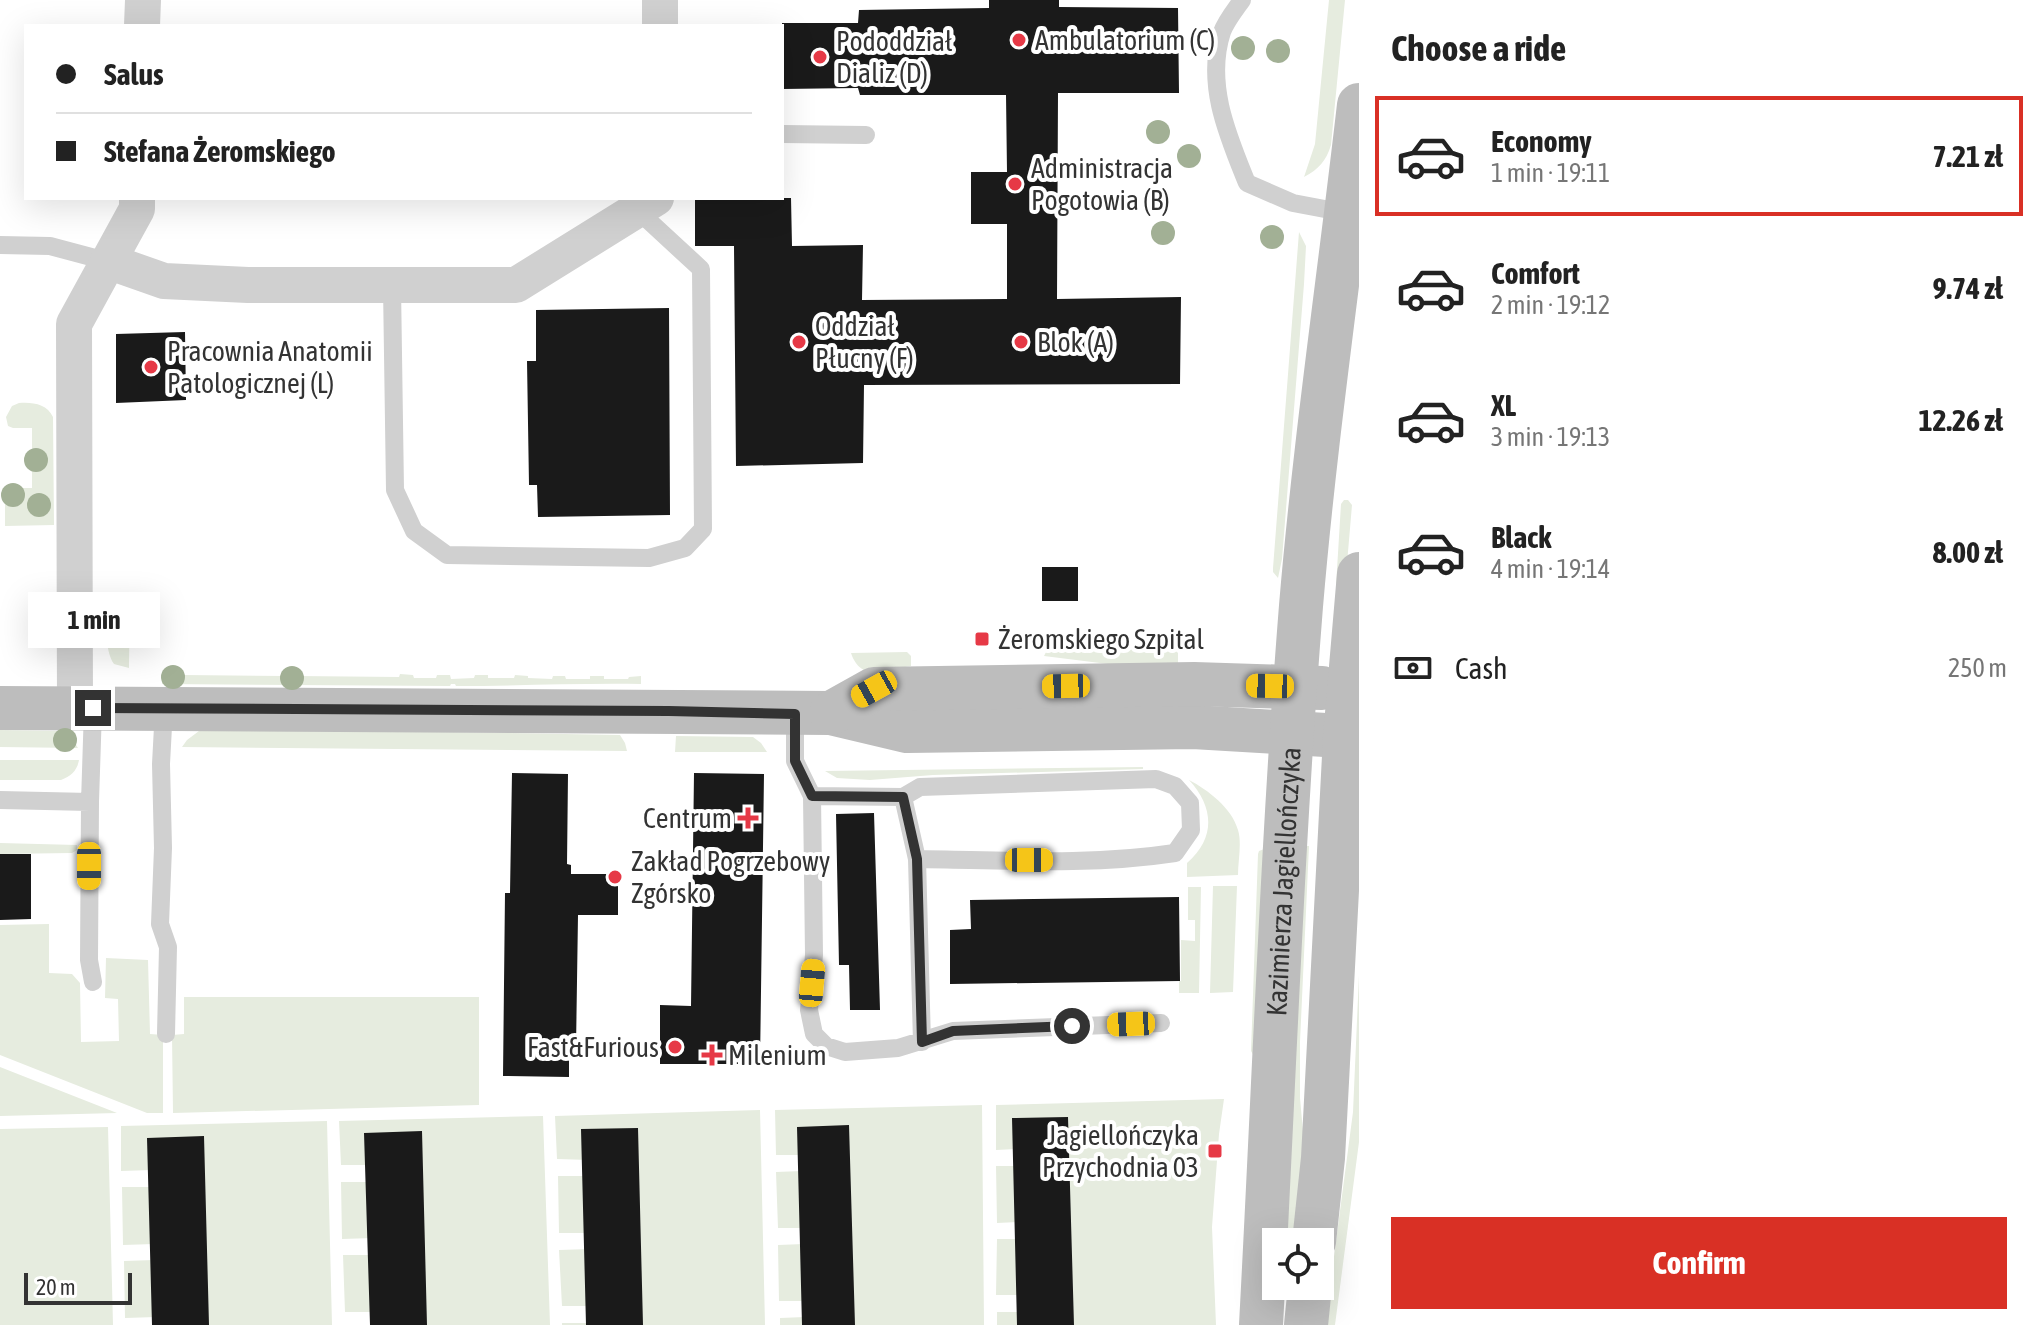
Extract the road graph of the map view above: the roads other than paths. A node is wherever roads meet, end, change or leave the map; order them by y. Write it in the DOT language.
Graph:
graph roads {
  1 [pos="143,0"];
  2 [pos="660,0"];
  3 [pos="1242,0"];
  4 [pos="142,24"];
  5 [pos="660,24"];
  6 [pos="1359,105"];
  7 [pos="784,134"];
  8 [pos="866,135"];
  9 [pos="137,200"];
  10 [pos="646,204"];
  11 [pos="1346,213"];
  12 [pos="0,245"];
  13 [pos="110,262"];
  14 [pos="392,286"];
  15 [pos="1359,574"];
  16 [pos="1295,686"];
  17 [pos="1354,690"];
  18 [pos="0,708"];
  19 [pos="84,708"];
  20 [pos="164,708"];
  21 [pos="813,714"];
  22 [pos="1292,734"];
  23 [pos="1352,737"];
  24 [pos="812,796"];
  25 [pos="903,797"];
  26 [pos="0,800"];
  27 [pos="90,802"];
  28 [pos="917,859"];
  29 [pos="93,982"];
  30 [pos="1161,1023"];
  31 [pos="166,1034"];
  32 [pos="922,1042"];
  33 [pos="1316,1228"];
  34 [pos="1309,1300"];
  35 [pos="1261,1325"];
  36 [pos="1306,1325"];
  1 -- 4 [label="street"];
  2 -- 5 [label="street"];
  3 -- 11 [label="lane"];
  6 -- 11 [label="main road, Kazimierza Jagiellończyka"];
  7 -- 8 [label="lane"];
  9 -- 13 [label="street"];
  10 -- 14 [label="street"];
  10 -- 14 [label="lane"];
  11 -- 16 [label="main road, Kazimierza Jagiellończyka"];
  12 -- 13 [label="lane"];
  13 -- 14 [label="street"];
  13 -- 19 [label="street"];
  15 -- 17 [label="main road, Kazimierza Jagiellończyka"];
  16 -- 17 [label="main road"];
  16 -- 21 [label="main road"];
  16 -- 22 [label="main road, Kazimierza Jagiellończyka"];
  17 -- 23 [label="main road, Kazimierza Jagiellończyka"];
  18 -- 19 [label="main road"];
  19 -- 20 [label="main road"];
  19 -- 27 [label="lane"];
  20 -- 21 [label="main road"];
  20 -- 31 [label="lane"];
  21 -- 22 [label="main road"];
  21 -- 24 [label="lane"];
  22 -- 23 [label="main road"];
  22 -- 35 [label="main road, Kazimierza Jagiellończyka"];
  23 -- 33 [label="main road, Kazimierza Jagiellończyka"];
  24 -- 25 [label="lane"];
  24 -- 32 [label="lane"];
  25 -- 28 [label="lane"];
  25 -- 28 [label="lane"];
  26 -- 27 [label="lane"];
  27 -- 29 [label="lane"];
  28 -- 32 [label="lane"];
  30 -- 32 [label="lane"];
  34 -- 36 [label="main road"];
}
